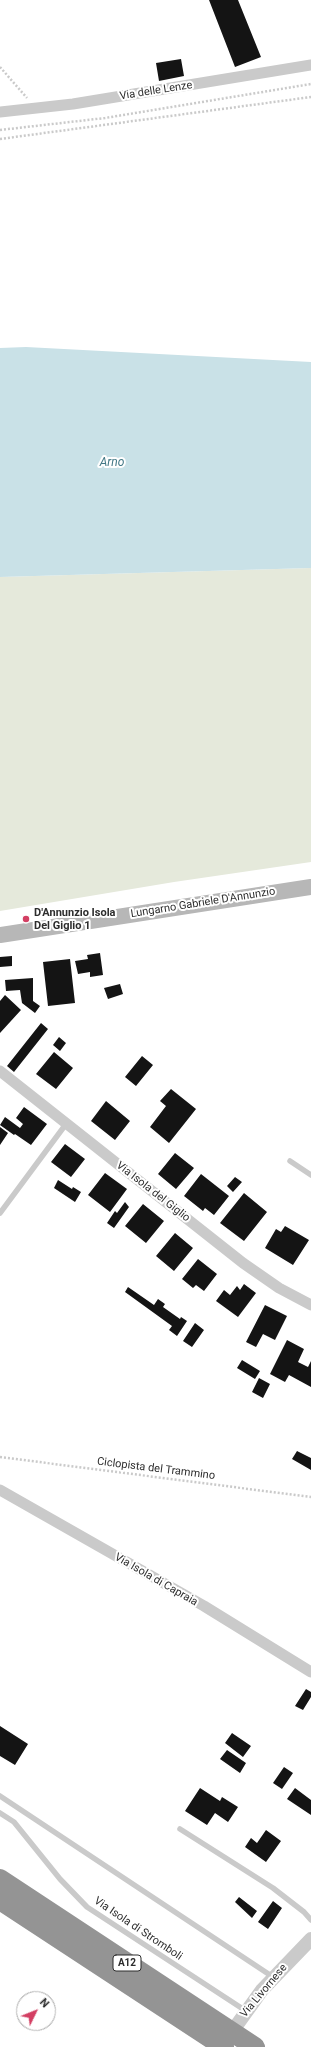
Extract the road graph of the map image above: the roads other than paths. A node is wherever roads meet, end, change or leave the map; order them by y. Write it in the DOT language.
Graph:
graph roads {
  1 [pos="311,65"];
  2 [pos="0,112"];
  3 [pos="311,887"];
  4 [pos="0,935"];
  5 [pos="0,1071"];
  6 [pos="66,1124"];
  7 [pos="290,1161"];
  8 [pos="311,1175"];
  9 [pos="0,1213"];
  10 [pos="311,1304"];
  11 [pos="0,1490"];
  12 [pos="311,1672"];
  13 [pos="0,1796"];
  14 [pos="0,1813"];
  15 [pos="180,1829"];
  16 [pos="0,1879"];
  17 [pos="0,1900"];
  18 [pos="311,1920"];
  19 [pos="311,1939"];
  20 [pos="273,1977"];
  21 [pos="246,2011"];
  22 [pos="222,2047"];
  23 [pos="254,2047"];
  1 -- 2 [label="street, Via delle Lenze"];
  3 -- 4 [label="main road, Lungarno Gabriele D'Annunzio"];
  5 -- 6 [label="street, Via Isola del Giglio"];
  6 -- 9 [label="lane"];
  6 -- 10 [label="street, Via Isola del Giglio"];
  7 -- 8 [label="lane"];
  11 -- 12 [label="street, Via Isola di Capraia"];
  13 -- 20 [label="lane"];
  14 -- 21 [label="lane, Via Isola di Stromboli"];
  15 -- 18 [label="lane"];
  16 -- 23 [label="highway, A12, bridge"];
  17 -- 22 [label="highway, A12, bridge"];
  19 -- 20 [label="street, Via Livornese"];
  20 -- 21 [label="street, Via Livornese"];
  21 -- 22 [label="street, Via Livornese"];
}
